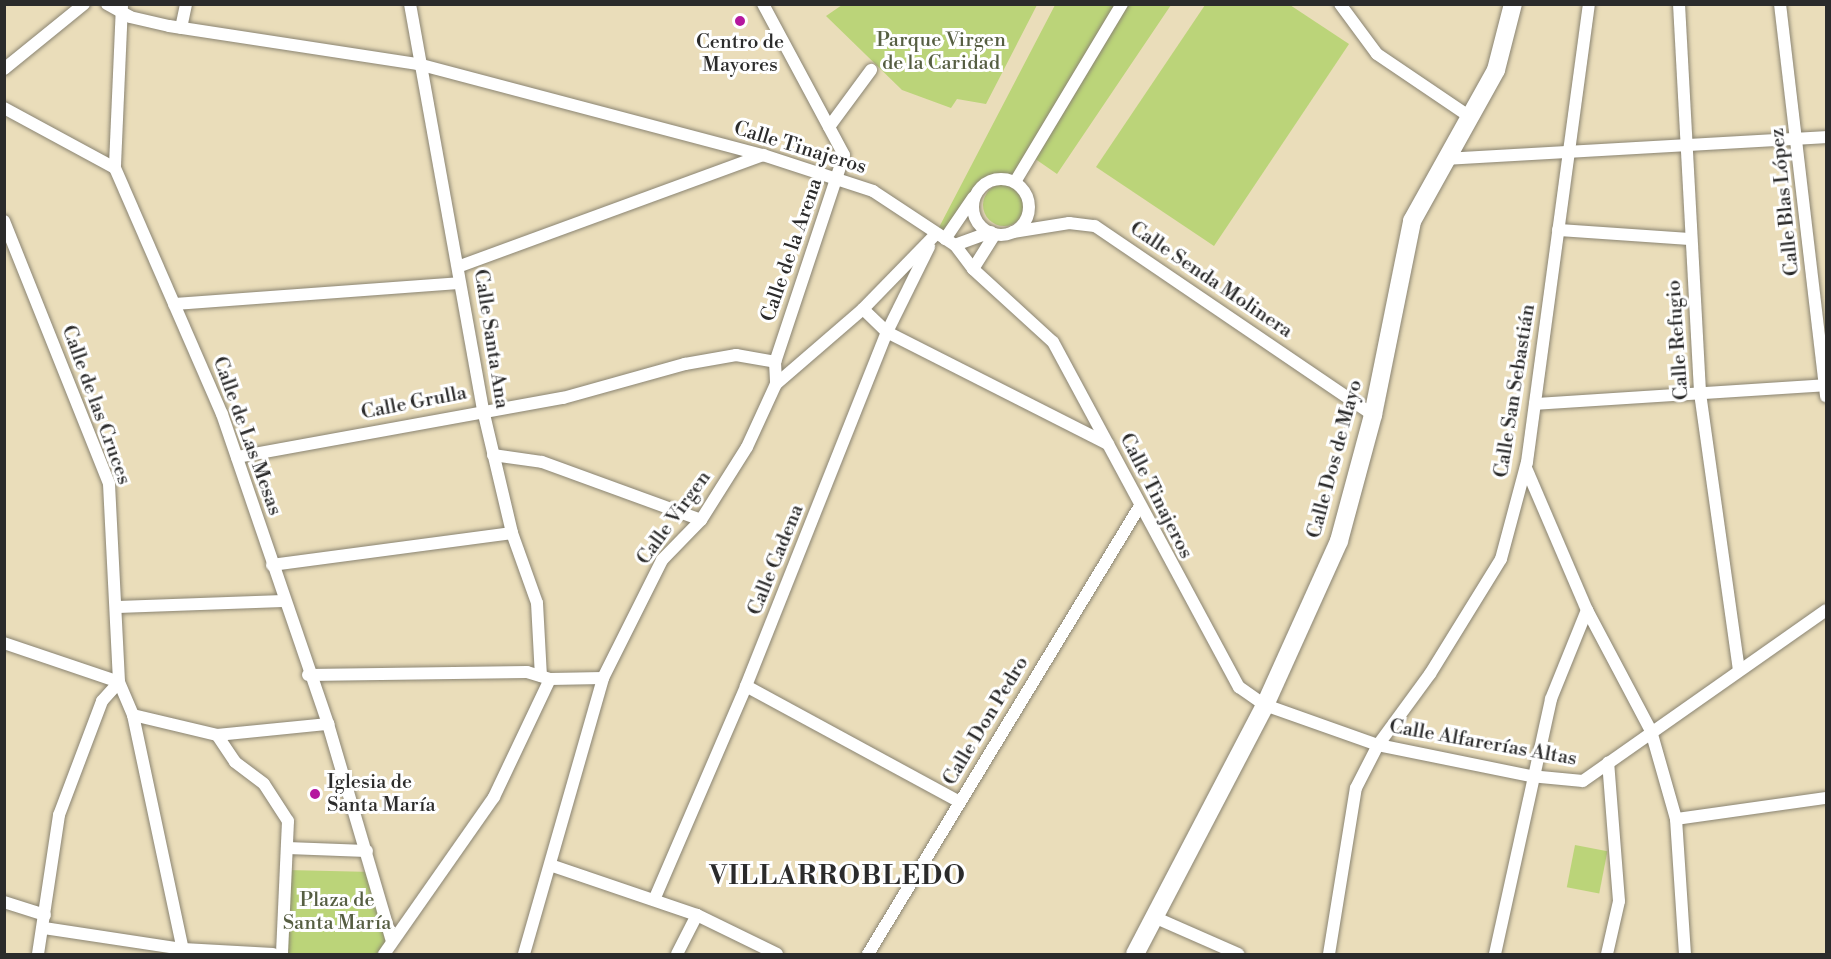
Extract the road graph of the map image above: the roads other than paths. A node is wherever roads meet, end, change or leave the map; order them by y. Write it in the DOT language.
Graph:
graph roads {
  1 [pos="84,4"];
  2 [pos="107,4"];
  3 [pos="186,4"];
  4 [pos="410,4"];
  5 [pos="763,4"];
  6 [pos="1122,4"];
  7 [pos="1340,4"];
  8 [pos="1513,4"];
  9 [pos="1589,4"];
  10 [pos="1679,4"];
  11 [pos="1780,4"];
  12 [pos="122,8"];
  13 [pos="181,28"];
  14 [pos="418,64"];
  15 [pos="4,69"];
  16 [pos="871,70"];
  17 [pos="4,108"];
  18 [pos="1470,117"];
  19 [pos="829,127"];
  20 [pos="1827,137"];
  21 [pos="1798,139"];
  22 [pos="1687,146"];
  23 [pos="1568,153"];
  24 [pos="763,155"];
  25 [pos="1446,159"];
  26 [pos="115,168"];
  27 [pos="838,177"];
  28 [pos="1015,182"];
  29 [pos="976,195"];
  30 [pos="6,227"];
  31 [pos="1558,230"];
  32 [pos="1013,232"];
  33 [pos="993,233"];
  34 [pos="1691,239"];
  35 [pos="945,240"];
  36 [pos="460,266"];
  37 [pos="973,269"];
  38 [pos="459,283"];
  39 [pos="174,303"];
  40 [pos="863,309"];
  41 [pos="887,332"];
  42 [pos="775,362"];
  43 [pos="776,384"];
  44 [pos="1826,389"];
  45 [pos="1700,393"];
  46 [pos="1535,404"];
  47 [pos="483,410"];
  48 [pos="1373,415"];
  49 [pos="1108,444"];
  50 [pos="493,455"];
  51 [pos="237,457"];
  52 [pos="1526,468"];
  53 [pos="1138,509"];
  54 [pos="701,520"];
  55 [pos="512,533"];
  56 [pos="272,566"];
  57 [pos="284,601"];
  58 [pos="117,607"];
  59 [pos="1587,610"];
  60 [pos="1827,610"];
  61 [pos="4,643"];
  62 [pos="1739,670"];
  63 [pos="308,675"];
  64 [pos="545,677"];
  65 [pos="603,678"];
  66 [pos="118,682"];
  67 [pos="746,686"];
  68 [pos="1265,705"];
  69 [pos="133,716"];
  70 [pos="328,724"];
  71 [pos="1651,731"];
  72 [pos="217,735"];
  73 [pos="1378,745"];
  74 [pos="1608,762"];
  75 [pos="1530,776"];
  76 [pos="1827,798"];
  77 [pos="960,802"];
  78 [pos="1676,819"];
  79 [pos="287,848"];
  80 [pos="367,851"];
  81 [pos="553,866"];
  82 [pos="654,900"];
  83 [pos="4,902"];
  84 [pos="697,915"];
  85 [pos="1156,918"];
  86 [pos="45,921"];
  87 [pos="392,941"];
  88 [pos="1139,951"];
  89 [pos="184,952"];
  90 [pos="38,954"];
  91 [pos="273,954"];
  92 [pos="282,954"];
  93 [pos="384,954"];
  94 [pos="524,954"];
  95 [pos="677,954"];
  96 [pos="777,954"];
  97 [pos="868,954"];
  98 [pos="1238,954"];
  99 [pos="1329,954"];
  100 [pos="1495,954"];
  101 [pos="1607,954"];
  102 [pos="1685,954"];
  1 -- 15 [label="street"];
  2 -- 12 [label="street, Calle Tinajeros"];
  3 -- 13 [label="street"];
  4 -- 14 [label="street, Calle Santa Ana"];
  5 -- 19 [label="street, Calle de la Arena"];
  6 -- 28 [label="street"];
  7 -- 18 [label="street"];
  8 -- 18 [label="street, Calle Dos de Mayo"];
  9 -- 23 [label="street, Calle San Sebastián"];
  10 -- 22 [label="street, Calle Refugio"];
  11 -- 21 [label="street, Calle Blas López"];
  12 -- 13 [label="street, Calle Tinajeros"];
  12 -- 26 [label="street, Calle de Las Mesas"];
  13 -- 14 [label="street, Calle Tinajeros"];
  14 -- 24 [label="street, Calle Tinajeros"];
  14 -- 36 [label="street, Calle Santa Ana"];
  16 -- 19 [label="street"];
  17 -- 26 [label="street"];
  18 -- 25 [label="street, Calle Dos de Mayo"];
  19 -- 27 [label="street, Calle de la Arena"];
  20 -- 21 [label="street"];
  21 -- 22 [label="street"];
  21 -- 44 [label="street, Calle Blas López"];
  22 -- 23 [label="street"];
  22 -- 34 [label="street, Calle Refugio"];
  23 -- 25 [label="street"];
  23 -- 31 [label="street, Calle San Sebastián"];
  24 -- 27 [label="street, Calle Tinajeros"];
  24 -- 36 [label="street"];
  25 -- 48 [label="street, Calle Dos de Mayo"];
  26 -- 39 [label="street, Calle de Las Mesas"];
  27 -- 35 [label="street, Calle Tinajeros"];
  27 -- 42 [label="street, Calle de la Arena"];
  28 -- 29 [label="street"];
  28 -- 32 [label="street"];
  29 -- 33 [label="street"];
  29 -- 35 [label="street"];
  30 -- 58 [label="street, Calle de las Cruces"];
  31 -- 34 [label="street"];
  31 -- 46 [label="street, Calle San Sebastián"];
  32 -- 33 [label="street"];
  32 -- 48 [label="street, Calle Senda Molinera"];
  33 -- 35 [label="street"];
  33 -- 37 [label="street"];
  34 -- 45 [label="street, Calle Refugio"];
  35 -- 37 [label="street, Calle Tinajeros"];
  35 -- 40 [label="street, Calle Virgen"];
  35 -- 41 [label="street, Calle Cadena"];
  36 -- 38 [label="street, Calle Santa Ana"];
  37 -- 49 [label="street, Calle Tinajeros"];
  38 -- 39 [label="street"];
  38 -- 47 [label="street, Calle Santa Ana"];
  39 -- 51 [label="street, Calle de Las Mesas"];
  40 -- 41 [label="street"];
  40 -- 43 [label="street, Calle Virgen"];
  41 -- 49 [label="street"];
  41 -- 67 [label="street, Calle Cadena"];
  42 -- 43 [label="street, Calle de la Arena"];
  42 -- 47 [label="street, Calle Grulla"];
  43 -- 54 [label="street, Calle Virgen"];
  44 -- 45 [label="street"];
  45 -- 46 [label="street"];
  45 -- 62 [label="street, Calle Refugio"];
  46 -- 52 [label="street, Calle San Sebastián"];
  47 -- 50 [label="street, Calle Santa Ana"];
  47 -- 51 [label="street, Calle Grulla"];
  48 -- 68 [label="street, Calle Dos de Mayo"];
  49 -- 53 [label="street, Calle Tinajeros"];
  50 -- 54 [label="street"];
  50 -- 55 [label="street, Calle Santa Ana"];
  51 -- 56 [label="street, Calle de Las Mesas"];
  52 -- 59 [label="street"];
  52 -- 73 [label="street, Calle San Sebastián"];
  53 -- 68 [label="street, Calle Tinajeros"];
  53 -- 77 [label="street, Calle Don Pedro"];
  54 -- 65 [label="street, Calle Virgen"];
  55 -- 56 [label="street"];
  55 -- 64 [label="street, Calle Santa Ana"];
  56 -- 57 [label="street, Calle de Las Mesas"];
  57 -- 58 [label="street"];
  57 -- 63 [label="street, Calle de Las Mesas"];
  58 -- 66 [label="street, Calle de las Cruces"];
  59 -- 71 [label="street"];
  59 -- 75 [label="street"];
  60 -- 62 [label="street, Calle Alfarerías Altas"];
  61 -- 66 [label="street"];
  62 -- 71 [label="street, Calle Alfarerías Altas"];
  63 -- 64 [label="street"];
  63 -- 70 [label="street, Calle de Las Mesas"];
  64 -- 65 [label="street"];
  64 -- 87 [label="street, Calle Santa Ana"];
  65 -- 81 [label="street, Calle Virgen"];
  66 -- 69 [label="street"];
  66 -- 86 [label="street"];
  67 -- 77 [label="street"];
  67 -- 82 [label="street, Calle Cadena"];
  68 -- 73 [label="street, Calle Alfarerías Altas"];
  68 -- 85 [label="street, Calle Dos de Mayo"];
  69 -- 72 [label="street"];
  69 -- 89 [label="street"];
  70 -- 72 [label="street"];
  70 -- 80 [label="street"];
  71 -- 74 [label="street, Calle Alfarerías Altas"];
  71 -- 78 [label="street"];
  72 -- 79 [label="street"];
  73 -- 75 [label="street, Calle Alfarerías Altas"];
  73 -- 99 [label="street, Calle San Sebastián"];
  74 -- 75 [label="street, Calle Alfarerías Altas"];
  74 -- 101 [label="street"];
  75 -- 100 [label="street"];
  76 -- 78 [label="street"];
  77 -- 97 [label="street, Calle Don Pedro"];
  78 -- 102 [label="street"];
  79 -- 80 [label="street"];
  79 -- 92 [label="street"];
  80 -- 87 [label="street"];
  81 -- 82 [label="street"];
  81 -- 94 [label="street, Calle Virgen"];
  82 -- 84 [label="street"];
  83 -- 86 [label="street"];
  84 -- 95 [label="street"];
  84 -- 96 [label="street"];
  85 -- 88 [label="street, Calle Dos de Mayo"];
  85 -- 98 [label="street"];
  86 -- 89 [label="street"];
  86 -- 90 [label="street"];
  87 -- 93 [label="street, Calle Santa Ana"];
  89 -- 91 [label="street"];
}
